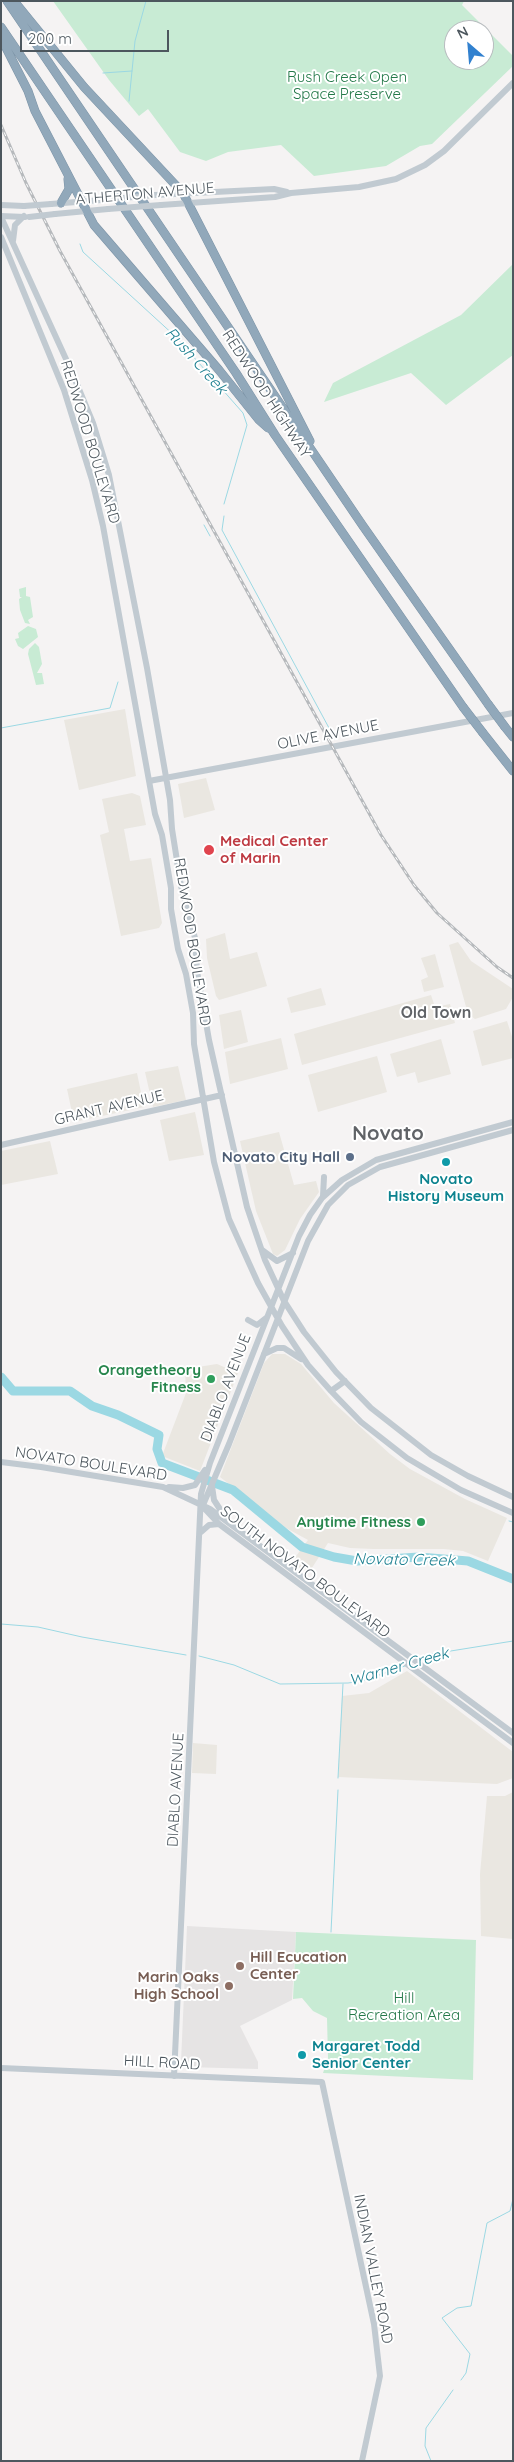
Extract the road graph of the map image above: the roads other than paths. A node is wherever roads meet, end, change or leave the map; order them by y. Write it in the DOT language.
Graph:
graph roads {
  1 [pos="7,1"];
  2 [pos="14,1"];
  3 [pos="1,27"];
  4 [pos="1,38"];
  5 [pos="513,83"];
  6 [pos="67,175"];
  7 [pos="183,193"];
  8 [pos="291,193"];
  9 [pos="81,201"];
  10 [pos="189,202"];
  11 [pos="61,203"];
  12 [pos="1,205"];
  13 [pos="86,211"];
  14 [pos="1,216"];
  15 [pos="26,217"];
  16 [pos="1,238"];
  17 [pos="12,244"];
  18 [pos="275,434"];
  19 [pos="316,457"];
  20 [pos="513,713"];
  21 [pos="513,737"];
  22 [pos="513,772"];
  23 [pos="166,778"];
  24 [pos="149,781"];
  25 [pos="222,1095"];
  26 [pos="205,1100"];
  27 [pos="513,1122"];
  28 [pos="513,1130"];
  29 [pos="1,1145"];
  30 [pos="324,1178"];
  31 [pos="335,1186"];
  32 [pos="340,1192"];
  33 [pos="322,1198"];
  34 [pos="260,1247"];
  35 [pos="293,1253"];
  36 [pos="279,1290"];
  37 [pos="284,1300"];
  38 [pos="272,1308"];
  39 [pos="267,1318"];
  40 [pos="277,1318"];
  41 [pos="248,1320"];
  42 [pos="264,1354"];
  43 [pos="308,1365"];
  44 [pos="246,1372"];
  45 [pos="256,1376"];
  46 [pos="345,1381"];
  47 [pos="331,1391"];
  48 [pos="225,1426"];
  49 [pos="229,1444"];
  50 [pos="1,1462"];
  51 [pos="201,1483"];
  52 [pos="211,1486"];
  53 [pos="163,1487"];
  54 [pos="513,1497"];
  55 [pos="202,1506"];
  56 [pos="513,1512"];
  57 [pos="219,1524"];
  58 [pos="233,1526"];
  59 [pos="201,1532"];
  60 [pos="513,1733"];
  61 [pos="513,1743"];
  62 [pos="1,2068"];
  63 [pos="174,2076"];
  64 [pos="322,2082"];
  65 [pos="362,2461"];
  1 -- 19 [label="highway, REDWOOD HIGHWAY"];
  2 -- 7 [label="highway"];
  3 -- 18 [label="highway, REDWOOD HIGHWAY"];
  4 -- 6 [label="highway"];
  5 -- 8 [label="main road, ATHERTON AVENUE"];
  6 -- 9 [label="highway"];
  6 -- 11 [label="highway"];
  7 -- 8 [label="main road, ATHERTON AVENUE"];
  7 -- 9 [label="main road, ATHERTON AVENUE, bridge"];
  7 -- 10 [label="highway"];
  8 -- 10 [label="main road, ATHERTON AVENUE"];
  9 -- 11 [label="main road, ATHERTON AVENUE"];
  9 -- 13 [label="highway"];
  10 -- 13 [label="main road, ATHERTON AVENUE, bridge"];
  10 -- 19 [label="highway"];
  11 -- 12 [label="main road, ATHERTON AVENUE, bridge"];
  13 -- 15 [label="main road, ATHERTON AVENUE, bridge"];
  13 -- 18 [label="highway"];
  14 -- 15 [label="main road, ATHERTON AVENUE"];
  14 -- 17 [label="main road, REDWOOD BOULEVARD"];
  15 -- 17 [label="main road"];
  16 -- 24 [label="main road, REDWOOD BOULEVARD"];
  17 -- 23 [label="main road, REDWOOD BOULEVARD"];
  18 -- 22 [label="highway, REDWOOD HIGHWAY, bridge"];
  19 -- 21 [label="highway, REDWOOD HIGHWAY, bridge"];
  20 -- 23 [label="main road, OLIVE AVENUE"];
  23 -- 24 [label="main road, OLIVE AVENUE"];
  23 -- 25 [label="main road, REDWOOD BOULEVARD"];
  24 -- 26 [label="main road, REDWOOD BOULEVARD"];
  25 -- 26 [label="main road, GRANT AVENUE"];
  25 -- 34 [label="main road, REDWOOD BOULEVARD"];
  26 -- 29 [label="main road, GRANT AVENUE"];
  26 -- 38 [label="main road, REDWOOD BOULEVARD"];
  27 -- 31 [label="main road, DIABLO AVENUE"];
  28 -- 32 [label="main road, DIABLO AVENUE"];
  30 -- 33 [label="main road"];
  31 -- 32 [label="main road"];
  31 -- 33 [label="main road, DIABLO AVENUE"];
  32 -- 37 [label="main road, DIABLO AVENUE"];
  33 -- 35 [label="main road, DIABLO AVENUE"];
  34 -- 35 [label="main road"];
  34 -- 36 [label="main road, REDWOOD BOULEVARD"];
  35 -- 36 [label="main road, DIABLO AVENUE"];
  36 -- 37 [label="main road, REDWOOD BOULEVARD"];
  36 -- 38 [label="main road, DIABLO AVENUE"];
  37 -- 40 [label="main road, DIABLO AVENUE"];
  37 -- 46 [label="main road, REDWOOD BOULEVARD"];
  38 -- 39 [label="main road, DIABLO AVENUE"];
  38 -- 40 [label="main road, REDWOOD BOULEVARD"];
  39 -- 41 [label="main road"];
  39 -- 44 [label="main road, DIABLO AVENUE"];
  40 -- 42 [label="main road, DIABLO AVENUE"];
  40 -- 43 [label="main road, REDWOOD BOULEVARD"];
  42 -- 43 [label="main road"];
  42 -- 45 [label="main road, DIABLO AVENUE"];
  43 -- 47 [label="main road, REDWOOD BOULEVARD"];
  44 -- 45 [label="main road"];
  44 -- 48 [label="main road, DIABLO AVENUE"];
  45 -- 49 [label="main road, DIABLO AVENUE"];
  46 -- 47 [label="main road"];
  46 -- 54 [label="main road, REDWOOD BOULEVARD"];
  47 -- 56 [label="main road, REDWOOD BOULEVARD"];
  48 -- 49 [label="main road"];
  48 -- 51 [label="main road, DIABLO AVENUE"];
  49 -- 52 [label="main road, DIABLO AVENUE"];
  50 -- 53 [label="main road, NOVATO BOULEVARD"];
  51 -- 53 [label="main road"];
  51 -- 55 [label="main road, DIABLO AVENUE"];
  52 -- 55 [label="main road, DIABLO AVENUE"];
  52 -- 58 [label="main road"];
  53 -- 55 [label="main road, NOVATO BOULEVARD"];
  55 -- 57 [label="main road, SOUTH NOVATO BOULEVARD"];
  55 -- 58 [label="main road, SOUTH NOVATO BOULEVARD"];
  55 -- 59 [label="main road, DIABLO AVENUE"];
  57 -- 59 [label="main road"];
  57 -- 61 [label="main road, SOUTH NOVATO BOULEVARD"];
  58 -- 60 [label="main road, SOUTH NOVATO BOULEVARD"];
  59 -- 63 [label="main road, DIABLO AVENUE"];
  62 -- 63 [label="main road, HILL ROAD"];
  63 -- 64 [label="main road, HILL ROAD"];
  64 -- 65 [label="main road, INDIAN VALLEY ROAD"];
}
